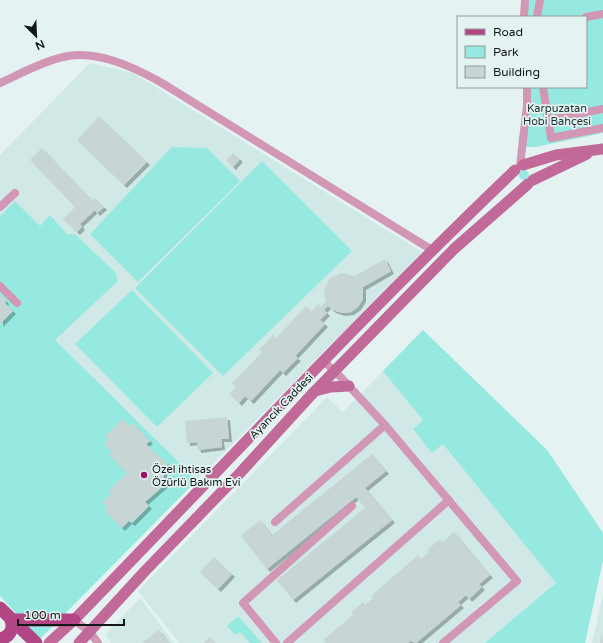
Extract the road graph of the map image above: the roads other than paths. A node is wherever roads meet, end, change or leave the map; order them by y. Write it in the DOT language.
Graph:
graph roads {
  1 [pos="526,0"];
  2 [pos="540,0"];
  3 [pos="603,14"];
  4 [pos="524,16"];
  5 [pos="537,16"];
  6 [pos="587,17"];
  7 [pos="0,83"];
  8 [pos="527,88"];
  9 [pos="543,88"];
  10 [pos="603,110"];
  11 [pos="548,120"];
  12 [pos="603,128"];
  13 [pos="601,150"];
  14 [pos="519,167"];
  15 [pos="531,182"];
  16 [pos="15,193"];
  17 [pos="0,207"];
  18 [pos="432,250"];
  19 [pos="0,286"];
  20 [pos="17,303"];
  21 [pos="324,362"];
  22 [pos="335,371"];
  23 [pos="349,386"];
  24 [pos="315,391"];
  25 [pos="385,425"];
  26 [pos="448,500"];
  27 [pos="352,506"];
  28 [pos="275,522"];
  29 [pos="0,608"];
  30 [pos="12,620"];
  31 [pos="74,620"];
  32 [pos="89,631"];
  33 [pos="0,639"];
  34 [pos="36,643"];
  35 [pos="48,643"];
  36 [pos="79,643"];
  37 [pos="98,643"];
  38 [pos="276,643"];
  39 [pos="287,643"];
  40 [pos="443,643"];
  1 -- 4 [label="street"];
  2 -- 5 [label="street"];
  3 -- 6 [label="street"];
  7 -- 18 [label="street"];
  8 -- 14 [label="street"];
  9 -- 11 [label="street"];
  10 -- 11 [label="street"];
  11 -- 12 [label="street"];
  13 -- 14 [label="street, Ayancık Caddesi"];
  13 -- 15 [label="street, Ayancık Caddesi"];
  14 -- 15 [label="street"];
  14 -- 15 [label="street"];
  14 -- 18 [label="street, Ayancık Caddesi"];
  15 -- 22 [label="street, Ayancık Caddesi"];
  16 -- 17 [label="street"];
  18 -- 21 [label="street, Ayancık Caddesi"];
  19 -- 20 [label="street"];
  21 -- 22 [label="street"];
  21 -- 31 [label="street, Ayancık Caddesi"];
  22 -- 23 [label="street"];
  22 -- 24 [label="street, Ayancık Caddesi"];
  23 -- 24 [label="street"];
  23 -- 25 [label="street"];
  24 -- 32 [label="street, Ayancık Caddesi"];
  25 -- 26 [label="street"];
  25 -- 28 [label="street"];
  26 -- 39 [label="street"];
  26 -- 40 [label="street"];
  27 -- 38 [label="street"];
  29 -- 30 [label="main road"];
  30 -- 31 [label="main road"];
  30 -- 33 [label="main road"];
  30 -- 34 [label="main road"];
  31 -- 32 [label="street"];
  31 -- 35 [label="street, Ayancık Caddesi"];
  32 -- 36 [label="street, Ayancık Caddesi"];
  32 -- 37 [label="street"];
}
